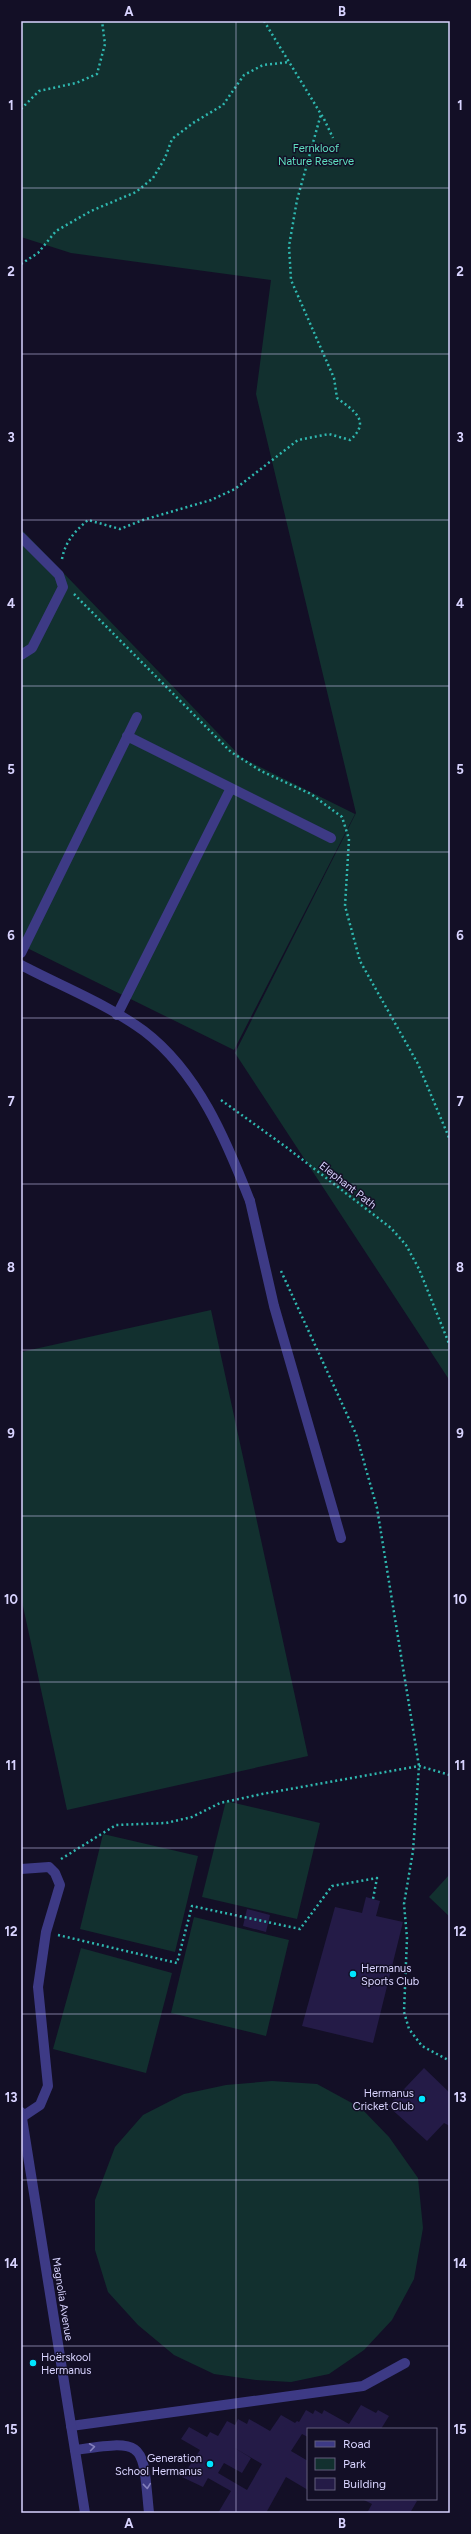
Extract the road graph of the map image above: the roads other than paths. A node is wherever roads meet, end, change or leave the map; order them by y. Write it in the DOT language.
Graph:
graph roads {
  1 [pos="21,537"];
  2 [pos="21,655"];
  3 [pos="137,717"];
  4 [pos="127,736"];
  5 [pos="231,788"];
  6 [pos="331,838"];
  7 [pos="21,953"];
  8 [pos="21,965"];
  9 [pos="117,1015"];
  10 [pos="341,1538"];
  11 [pos="21,1869"];
  12 [pos="21,2114"];
  13 [pos="405,2363"];
  14 [pos="71,2426"];
  15 [pos="75,2450"];
  16 [pos="85,2513"];
  17 [pos="149,2513"];
  1 -- 2 [label="street"];
  3 -- 4 [label="street"];
  4 -- 5 [label="street"];
  4 -- 7 [label="street"];
  5 -- 6 [label="street"];
  5 -- 9 [label="street"];
  8 -- 9 [label="street"];
  9 -- 10 [label="street"];
  11 -- 12 [label="street"];
  12 -- 14 [label="street, Magnolia Avenue"];
  13 -- 14 [label="street"];
  14 -- 15 [label="street, Magnolia Avenue"];
  15 -- 16 [label="street, Magnolia Avenue"];
  15 -- 17 [label="street, one-way"];
}
